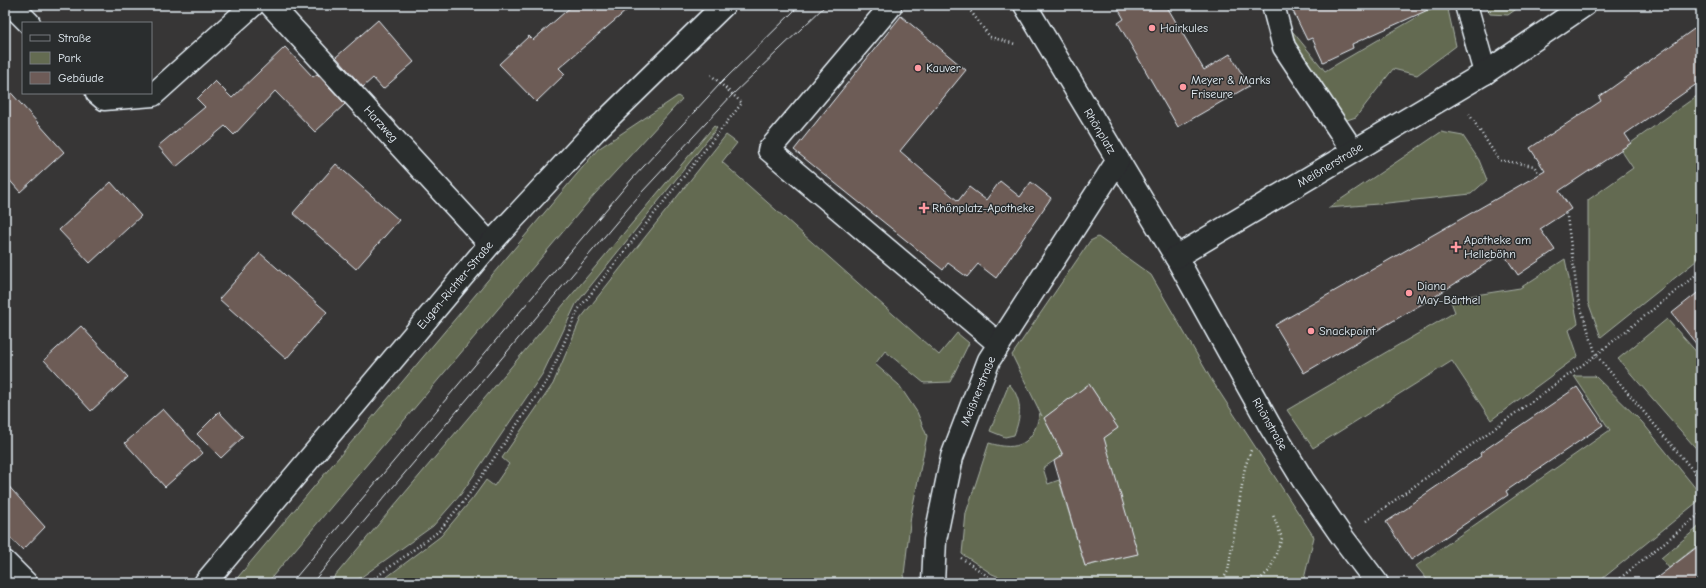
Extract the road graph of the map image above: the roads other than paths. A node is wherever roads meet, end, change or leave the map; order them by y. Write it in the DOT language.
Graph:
graph roads {
  1 [pos="11,5"];
  2 [pos="253,5"];
  3 [pos="272,5"];
  4 [pos="724,5"];
  5 [pos="1025,5"];
  6 [pos="1273,5"];
  7 [pos="1466,5"];
  8 [pos="1584,5"];
  9 [pos="890,7"];
  10 [pos="28,22"];
  11 [pos="1485,73"];
  12 [pos="99,94"];
  13 [pos="1353,151"];
  14 [pos="1118,160"];
  15 [pos="490,244"];
  16 [pos="1176,257"];
  17 [pos="999,344"];
  18 [pos="5,562"];
  19 [pos="26,583"];
  20 [pos="205,583"];
  21 [pos="933,583"];
  22 [pos="1377,583"];
  1 -- 10 [label="street"];
  2 -- 12 [label="street"];
  3 -- 15 [label="street, Harzweg"];
  4 -- 15 [label="street, Eugen-Richter-Straße"];
  5 -- 14 [label="street, Rhönplatz"];
  6 -- 13 [label="street"];
  7 -- 11 [label="street"];
  8 -- 11 [label="street, Meißnerstraße"];
  9 -- 17 [label="street"];
  11 -- 13 [label="street, Meißnerstraße"];
  13 -- 16 [label="street, Meißnerstraße"];
  14 -- 16 [label="street, Rhönplatz"];
  14 -- 17 [label="street, Meißnerstraße"];
  15 -- 20 [label="street, Eugen-Richter-Straße"];
  16 -- 22 [label="street, Rhönstraße"];
  17 -- 21 [label="street, Meißnerstraße"];
  18 -- 19 [label="street"];
}
